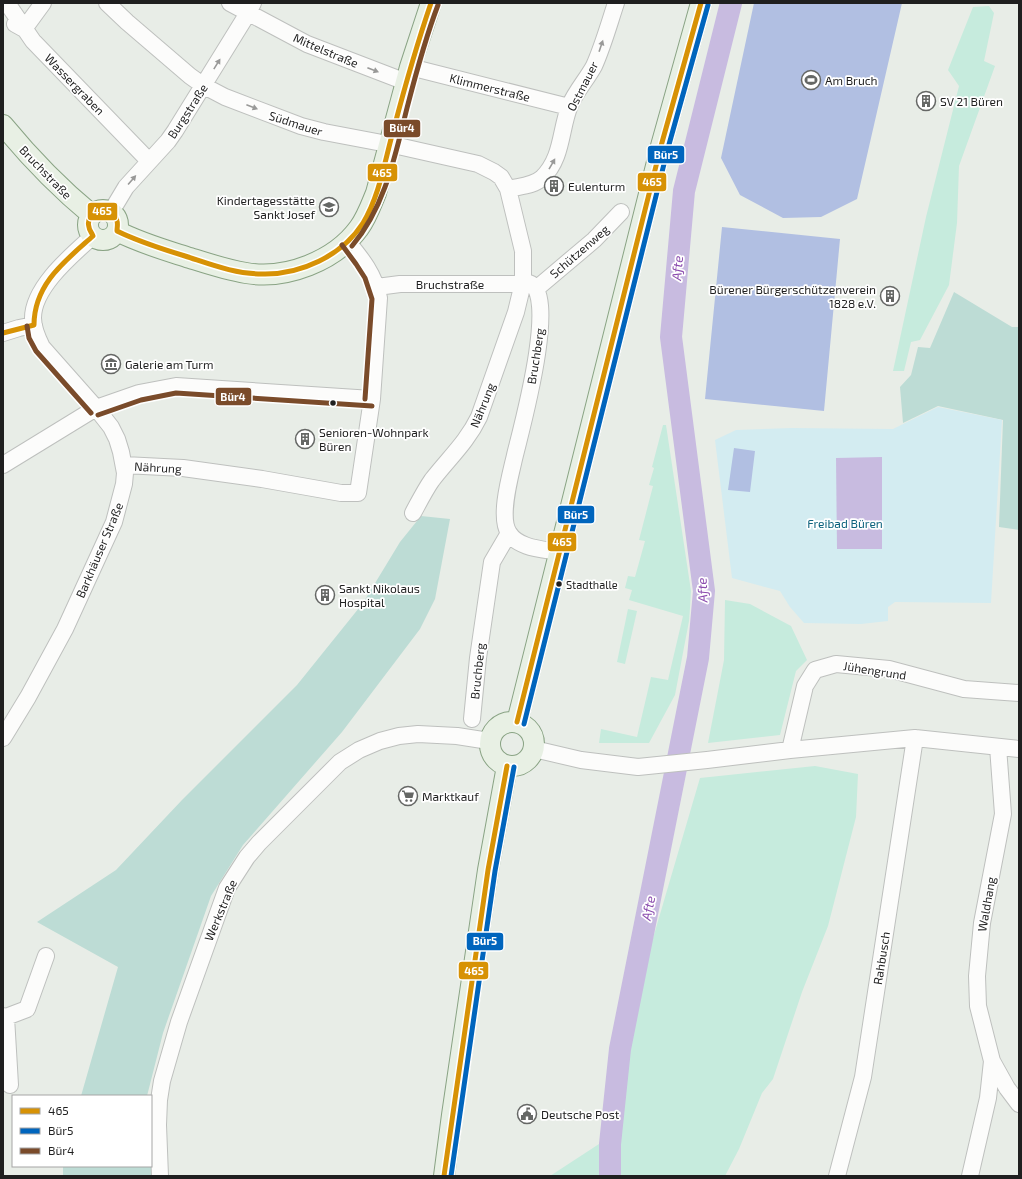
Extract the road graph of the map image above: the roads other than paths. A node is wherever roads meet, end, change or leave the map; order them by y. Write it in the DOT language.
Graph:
graph roads {
  1 [pos="7,3"];
  2 [pos="44,3"];
  3 [pos="107,3"];
  4 [pos="230,3"];
  5 [pos="431,3"];
  6 [pos="701,3"];
  7 [pos="611,5"];
  8 [pos="251,8"];
  9 [pos="3,17"];
  10 [pos="24,29"];
  11 [pos="408,75"];
  12 [pos="204,86"];
  13 [pos="569,107"];
  14 [pos="3,125"];
  15 [pos="390,145"];
  16 [pos="149,161"];
  17 [pos="508,189"];
  18 [pos="621,212"];
  19 [pos="106,219"];
  20 [pos="93,236"];
  21 [pos="347,241"];
  22 [pos="529,286"];
  23 [pos="377,287"];
  24 [pos="34,325"];
  25 [pos="3,333"];
  26 [pos="372,399"];
  27 [pos="96,408"];
  28 [pos="3,465"];
  29 [pos="124,465"];
  30 [pos="413,512"];
  31 [pos="509,533"];
  32 [pos="558,552"];
  33 [pos="1019,693"];
  34 [pos="472,719"];
  35 [pos="517,722"];
  36 [pos="4,736"];
  37 [pos="915,738"];
  38 [pos="490,741"];
  39 [pos="998,746"];
  40 [pos="534,749"];
  41 [pos="1019,749"];
  42 [pos="790,750"];
  43 [pos="507,766"];
  44 [pos="46,956"];
  45 [pos="5,1017"];
  46 [pos="992,1060"];
  47 [pos="10,1084"];
  48 [pos="1019,1104"];
  49 [pos="160,1176"];
  50 [pos="444,1176"];
  51 [pos="838,1176"];
  52 [pos="970,1176"];
  1 -- 10 [label="street, Wassergraben"];
  2 -- 10 [label="street"];
  3 -- 12 [label="street, Südmauer"];
  4 -- 8 [label="street, Mittelstraße"];
  5 -- 11 [label="main road, Bruchstraße"];
  6 -- 32 [label="main road"];
  13 -- 7 [label="street, Ostmauer, one-way"];
  8 -- 11 [label="street, Mittelstraße, one-way"];
  12 -- 8 [label="street, Burgstraße, one-way"];
  9 -- 10 [label="street"];
  10 -- 16 [label="street, Wassergraben"];
  11 -- 13 [label="street, Klimmerstraße"];
  11 -- 15 [label="main road, Bruchstraße"];
  12 -- 15 [label="street, Südmauer, one-way"];
  12 -- 16 [label="street, Burgstraße"];
  17 -- 13 [label="street, Ostmauer, one-way"];
  14 -- 19 [label="main road, Bruchstraße"];
  15 -- 17 [label="street, Südmauer"];
  15 -- 21 [label="main road, Bruchstraße"];
  19 -- 16 [label="street, Burgstraße, one-way"];
  17 -- 22 [label="street, Bruchberg"];
  18 -- 22 [label="street, Schützenweg"];
  19 -- 20 [label="main road"];
  19 -- 21 [label="main road, Bruchstraße"];
  20 -- 24 [label="street"];
  21 -- 23 [label="street"];
  22 -- 23 [label="street, Bruchstraße"];
  22 -- 30 [label="street, Nährung"];
  22 -- 31 [label="street, Bruchberg"];
  23 -- 26 [label="street"];
  24 -- 25 [label="street"];
  24 -- 27 [label="street, Barkhäuser Straße"];
  26 -- 27 [label="street"];
  26 -- 29 [label="street, Nährung"];
  27 -- 28 [label="street"];
  27 -- 29 [label="street, Barkhäuser Straße"];
  29 -- 36 [label="street, Barkhäuser Straße"];
  31 -- 32 [label="street"];
  31 -- 34 [label="street, Bruchberg"];
  32 -- 35 [label="main road"];
  33 -- 42 [label="street, Jühengrund"];
  35 -- 38 [label="main road"];
  35 -- 40 [label="main road"];
  37 -- 39 [label="street"];
  37 -- 42 [label="street"];
  37 -- 51 [label="street, Rahbusch"];
  38 -- 43 [label="main road"];
  38 -- 49 [label="street, Werkstraße"];
  39 -- 41 [label="street"];
  39 -- 46 [label="street, Waldhang"];
  40 -- 42 [label="street"];
  40 -- 43 [label="main road"];
  43 -- 50 [label="main road"];
  44 -- 45 [label="street"];
  45 -- 47 [label="street"];
  46 -- 48 [label="street, Waldhang"];
  46 -- 52 [label="street, Waldhang"];
}
